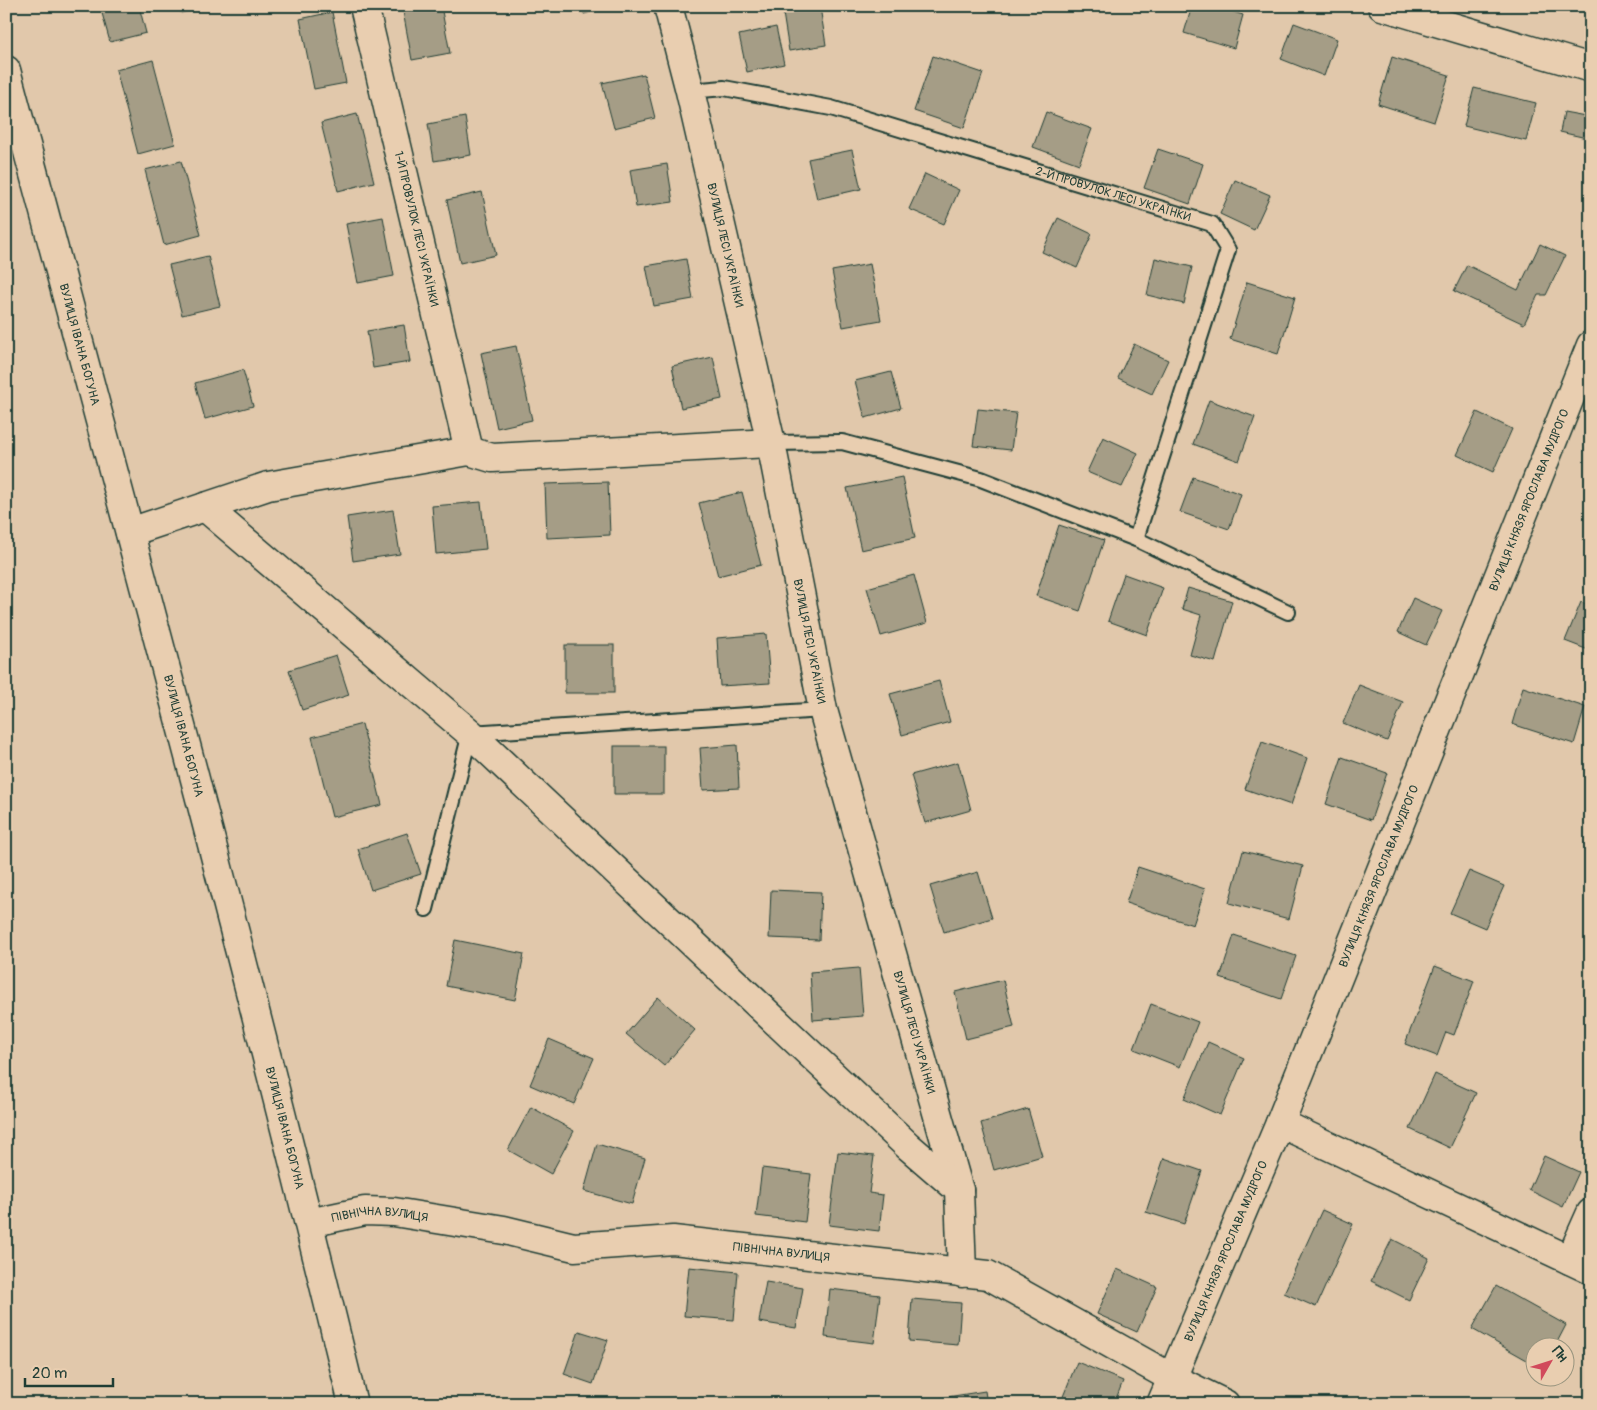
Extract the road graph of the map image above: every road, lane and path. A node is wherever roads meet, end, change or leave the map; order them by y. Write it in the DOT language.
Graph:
graph roads {
  1 [pos="364,6"];
  2 [pos="668,6"];
  3 [pos="1382,6"];
  4 [pos="1591,68"];
  5 [pos="6,70"];
  6 [pos="690,91"];
  7 [pos="1591,345"];
  8 [pos="771,443"];
  9 [pos="468,451"];
  10 [pos="205,507"];
  11 [pos="130,532"];
  12 [pos="1136,539"];
  13 [pos="1288,612"];
  14 [pos="823,710"];
  15 [pos="470,733"];
  16 [pos="426,909"];
  17 [pos="1280,1123"];
  18 [pos="959,1190"];
  19 [pos="1591,1213"];
  20 [pos="309,1222"];
  21 [pos="1580,1265"];
  22 [pos="962,1272"];
  23 [pos="1172,1378"];
  24 [pos="353,1404"];
  25 [pos="1161,1404"];
  26 [pos="1225,1404"];
  1 -- 9 [label="street, 1-Й ПРОВУЛОК ЛЕСІ УКРАЇНКИ"];
  2 -- 6 [label="street, ВУЛИЦЯ ЛЕСІ УКРАЇНКИ"];
  3 -- 4 [label="street"];
  5 -- 11 [label="street, ВУЛИЦЯ ІВАНА БОГУНА"];
  6 -- 8 [label="street, ВУЛИЦЯ ЛЕСІ УКРАЇНКИ"];
  6 -- 12 [label="lane, 2-Й ПРОВУЛОК ЛЕСІ УКРАЇНКИ"];
  7 -- 17 [label="street, ВУЛИЦЯ КНЯЗЯ ЯРОСЛАВА МУДРОГО"];
  8 -- 9 [label="street"];
  8 -- 12 [label="lane"];
  8 -- 14 [label="street, ВУЛИЦЯ ЛЕСІ УКРАЇНКИ"];
  9 -- 10 [label="street"];
  10 -- 11 [label="street"];
  10 -- 15 [label="street"];
  11 -- 20 [label="street, ВУЛИЦЯ ІВАНА БОГУНА"];
  12 -- 13 [label="lane"];
  14 -- 15 [label="lane"];
  14 -- 18 [label="street, ВУЛИЦЯ ЛЕСІ УКРАЇНКИ"];
  15 -- 16 [label="lane"];
  15 -- 18 [label="street"];
  17 -- 21 [label="street"];
  17 -- 23 [label="street, ВУЛИЦЯ КНЯЗЯ ЯРОСЛАВА МУДРОГО"];
  18 -- 22 [label="street, ВУЛИЦЯ ЛЕСІ УКРАЇНКИ"];
  19 -- 21 [label="street"];
  20 -- 22 [label="street, ПІВНІЧНА ВУЛИЦЯ"];
  20 -- 24 [label="street, ВУЛИЦЯ ІВАНА БОГУНА"];
  22 -- 23 [label="street, ПІВНІЧНА ВУЛИЦЯ"];
  23 -- 25 [label="street, ВУЛИЦЯ КНЯЗЯ ЯРОСЛАВА МУДРОГО"];
  23 -- 26 [label="street, ПІВНІЧНА ВУЛИЦЯ"];
}
